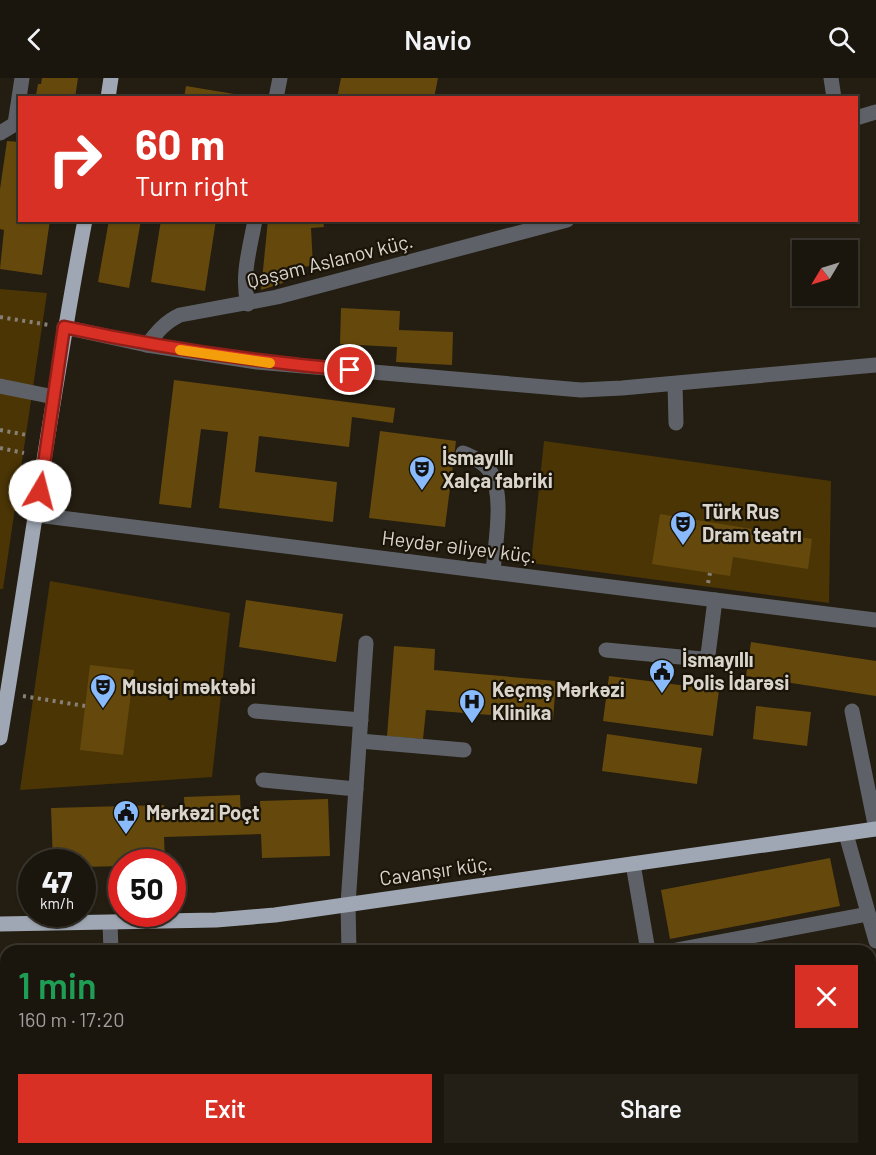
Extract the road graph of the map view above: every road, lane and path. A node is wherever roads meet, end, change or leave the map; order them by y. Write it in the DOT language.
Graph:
graph roads {
  1 [pos="22,78"];
  2 [pos="111,78"];
  3 [pos="280,78"];
  4 [pos="831,78"];
  5 [pos="20,96"];
  6 [pos="108,96"];
  7 [pos="276,96"];
  8 [pos="834,96"];
  9 [pos="876,112"];
  10 [pos="858,117"];
  11 [pos="17,124"];
  12 [pos="0,133"];
  13 [pos="85,222"];
  14 [pos="255,222"];
  15 [pos="559,222"];
  16 [pos="248,304"];
  17 [pos="0,317"];
  18 [pos="64,327"];
  19 [pos="147,345"];
  20 [pos="876,365"];
  21 [pos="675,384"];
  22 [pos="0,386"];
  23 [pos="54,397"];
  24 [pos="676,423"];
  25 [pos="0,430"];
  26 [pos="27,435"];
  27 [pos="0,448"];
  28 [pos="24,453"];
  29 [pos="463,453"];
  30 [pos="37,515"];
  31 [pos="493,572"];
  32 [pos="716,600"];
  33 [pos="876,620"];
  34 [pos="366,643"];
  35 [pos="606,650"];
  36 [pos="7,694"];
  37 [pos="85,705"];
  38 [pos="255,711"];
  39 [pos="852,711"];
  40 [pos="361,720"];
  41 [pos="0,738"];
  42 [pos="360,741"];
  43 [pos="464,750"];
  44 [pos="263,780"];
  45 [pos="356,789"];
  46 [pos="876,829"];
  47 [pos="846,834"];
  48 [pos="633,864"];
  49 [pos="348,904"];
  50 [pos="868,914"];
  51 [pos="186,921"];
  52 [pos="108,923"];
  53 [pos="0,924"];
  54 [pos="110,927"];
  55 [pos="876,941"];
  56 [pos="111,945"];
  57 [pos="349,945"];
  58 [pos="647,945"];
  59 [pos="703,945"];
  1 -- 5 [label="street"];
  2 -- 6 [label="main road"];
  3 -- 7 [label="street"];
  4 -- 8 [label="street"];
  9 -- 10 [label="street"];
  11 -- 12 [label="street"];
  13 -- 18 [label="main road"];
  14 -- 16 [label="street"];
  15 -- 16 [label="street, Qəşəm Aslanov küç."];
  16 -- 19 [label="street, Qəşəm Aslanov küç."];
  17 -- 18 [label="path"];
  18 -- 19 [label="street"];
  18 -- 23 [label="main road"];
  19 -- 21 [label="street"];
  20 -- 21 [label="street"];
  21 -- 24 [label="street"];
  22 -- 23 [label="street"];
  23 -- 30 [label="main road"];
  25 -- 26 [label="path"];
  27 -- 28 [label="path"];
  29 -- 31 [label="street"];
  30 -- 31 [label="street, Heydər Əliyev küç."];
  30 -- 36 [label="main road"];
  31 -- 32 [label="street, Heydər Əliyev küç."];
  32 -- 33 [label="street, Heydər Əliyev küç."];
  32 -- 35 [label="street"];
  34 -- 40 [label="street"];
  36 -- 37 [label="path"];
  36 -- 41 [label="main road"];
  38 -- 40 [label="street"];
  39 -- 46 [label="street"];
  40 -- 42 [label="street"];
  42 -- 43 [label="street"];
  42 -- 45 [label="street"];
  44 -- 45 [label="street"];
  45 -- 49 [label="street"];
  46 -- 47 [label="main road, Cavanşır küç."];
  47 -- 48 [label="main road, Cavanşır küç."];
  47 -- 50 [label="street"];
  48 -- 49 [label="main road, Cavanşır küç."];
  48 -- 58 [label="street"];
  49 -- 51 [label="main road, Cavanşır küç."];
  49 -- 57 [label="street"];
  50 -- 55 [label="street"];
  50 -- 59 [label="street"];
  52 -- 53 [label="main road, Cavanşır küç."];
  54 -- 56 [label="street"];
}
